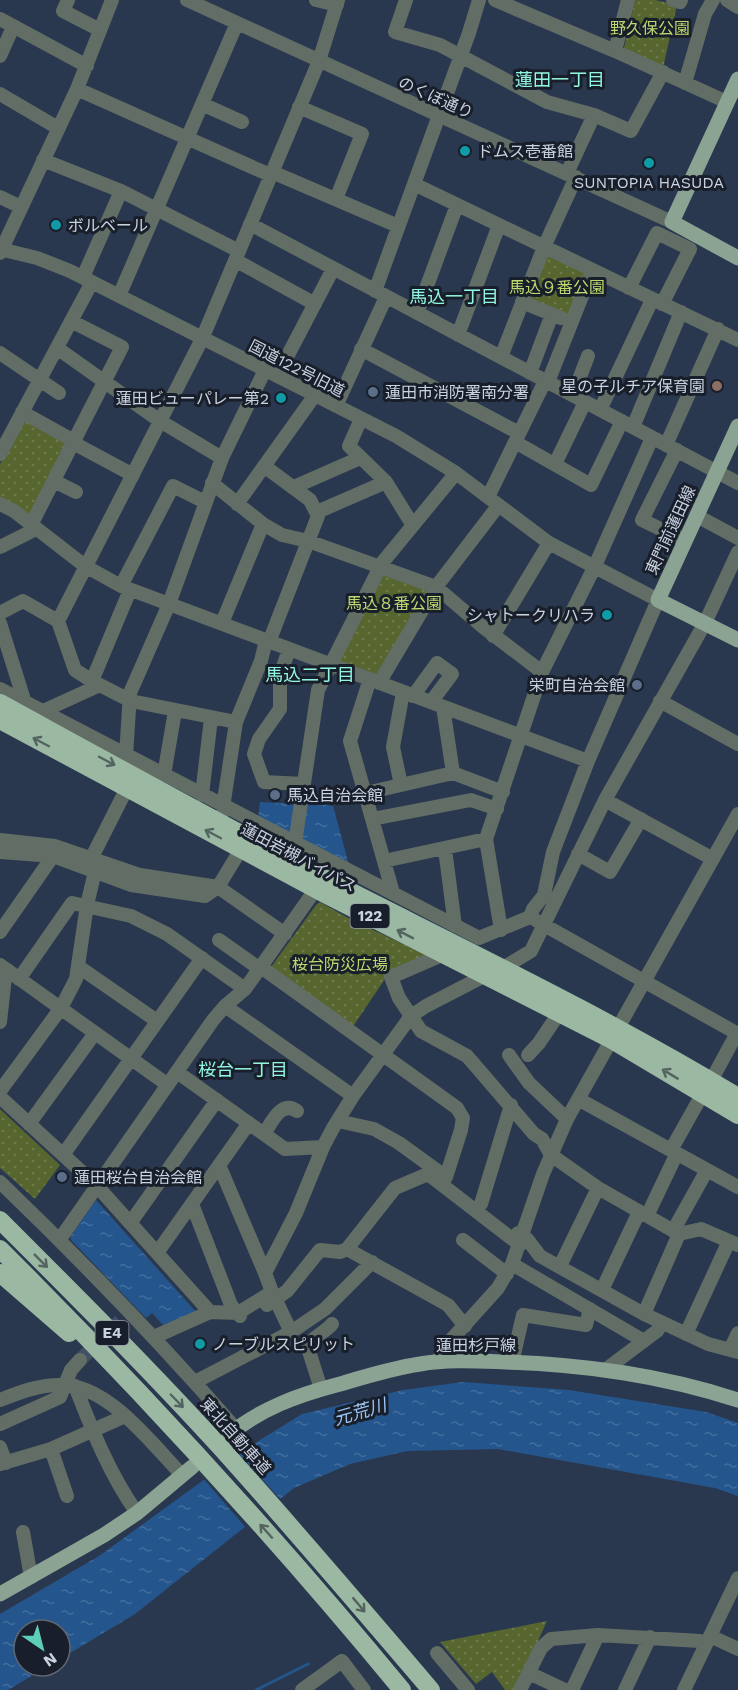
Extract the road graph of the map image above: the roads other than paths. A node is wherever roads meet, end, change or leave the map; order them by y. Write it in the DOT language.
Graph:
graph roads {
  1 [pos="68,0"];
  2 [pos="112,0"];
  3 [pos="187,0"];
  4 [pos="316,0"];
  5 [pos="406,0"];
  6 [pos="479,0"];
  7 [pos="495,0"];
  8 [pos="628,0"];
  9 [pos="673,0"];
  10 [pos="681,0"];
  11 [pos="713,0"];
  12 [pos="727,0"];
  13 [pos="338,3"];
  14 [pos="738,7"];
  15 [pos="0,20"];
  16 [pos="237,23"];
  17 [pos="13,27"];
  18 [pos="100,30"];
  19 [pos="615,51"];
  20 [pos="460,55"];
  21 [pos="0,56"];
  22 [pos="319,61"];
  23 [pos="87,66"];
  24 [pos="663,72"];
  25 [pos="738,79"];
  26 [pos="685,83"];
  27 [pos="77,89"];
  28 [pos="0,94"];
  29 [pos="727,102"];
  30 [pos="202,104"];
  31 [pos="299,107"];
  32 [pos="594,115"];
  33 [pos="438,116"];
  34 [pos="242,122"];
  35 [pos="58,128"];
  36 [pos="187,139"];
  37 [pos="43,160"];
  38 [pos="271,174"];
  39 [pos="572,175"];
  40 [pos="414,184"];
  41 [pos="121,191"];
  42 [pos="0,197"];
  43 [pos="336,199"];
  44 [pos="457,205"];
  45 [pos="21,207"];
  46 [pos="157,209"];
  47 [pos="672,222"];
  48 [pos="250,224"];
  49 [pos="499,225"];
  50 [pos="398,226"];
  51 [pos="544,247"];
  52 [pos="0,250"];
  53 [pos="237,256"];
  54 [pos="738,258"];
  55 [pos="333,269"];
  56 [pos="592,271"];
  57 [pos="88,280"];
  58 [pos="629,288"];
  59 [pos="381,294"];
  60 [pos="120,296"];
  61 [pos="522,302"];
  62 [pos="657,302"];
  63 [pos="315,304"];
  64 [pos="681,312"];
  65 [pos="417,313"];
  66 [pos="552,315"];
  67 [pos="71,321"];
  68 [pos="572,322"];
  69 [pos="718,329"];
  70 [pos="458,335"];
  71 [pos="202,339"];
  72 [pos="738,340"];
  73 [pos="57,348"];
  74 [pos="361,349"];
  75 [pos="0,353"];
  76 [pos="588,356"];
  77 [pos="501,357"];
  78 [pos="271,373"];
  79 [pos="530,373"];
  80 [pos="39,381"];
  81 [pos="546,382"];
  82 [pos="105,384"];
  83 [pos="59,393"];
  84 [pos="315,395"];
  85 [pos="573,395"];
  86 [pos="585,402"];
  87 [pos="336,405"];
  88 [pos="600,410"];
  89 [pos="22,412"];
  90 [pos="361,419"];
  91 [pos="160,421"];
  92 [pos="628,424"];
  93 [pos="738,426"];
  94 [pos="517,438"];
  95 [pos="652,438"];
  96 [pos="76,442"];
  97 [pos="671,448"];
  98 [pos="0,454"];
  99 [pos="222,458"];
  100 [pos="360,458"];
  101 [pos="555,464"];
  102 [pos="264,466"];
  103 [pos="717,472"];
  104 [pos="456,473"];
  105 [pos="133,475"];
  106 [pos="54,481"];
  107 [pos="386,482"];
  108 [pos="212,483"];
  109 [pos="738,483"];
  110 [pos="294,487"];
  111 [pos="76,492"];
  112 [pos="493,501"];
  113 [pos="205,502"];
  114 [pos="0,504"];
  115 [pos="237,504"];
  116 [pos="317,512"];
  117 [pos="697,516"];
  118 [pos="263,524"];
  119 [pos="412,524"];
  120 [pos="34,527"];
  121 [pos="738,538"];
  122 [pos="685,540"];
  123 [pos="308,541"];
  124 [pos="549,543"];
  125 [pos="0,547"];
  126 [pos="738,552"];
  127 [pos="85,566"];
  128 [pos="380,567"];
  129 [pos="594,568"];
  130 [pos="436,587"];
  131 [pos="125,588"];
  132 [pos="658,600"];
  133 [pos="169,604"];
  134 [pos="0,613"];
  135 [pos="58,621"];
  136 [pos="0,623"];
  137 [pos="222,623"];
  138 [pos="705,623"];
  139 [pos="494,636"];
  140 [pos="738,640"];
  141 [pos="268,641"];
  142 [pos="289,649"];
  143 [pos="331,665"];
  144 [pos="542,672"];
  145 [pos="375,681"];
  146 [pos="96,683"];
  147 [pos="0,689"];
  148 [pos="408,694"];
  149 [pos="131,700"];
  150 [pos="660,701"];
  151 [pos="0,703"];
  152 [pos="25,703"];
  153 [pos="437,704"];
  154 [pos="43,711"];
  155 [pos="175,711"];
  156 [pos="210,718"];
  157 [pos="236,722"];
  158 [pos="2,725"];
  159 [pos="521,736"];
  160 [pos="738,744"];
  161 [pos="126,756"];
  162 [pos="588,761"];
  163 [pos="453,773"];
  164 [pos="164,775"];
  165 [pos="303,784"];
  166 [pos="401,785"];
  167 [pos="127,788"];
  168 [pos="503,792"];
  169 [pos="366,793"];
  170 [pos="202,795"];
  171 [pos="605,800"];
  172 [pos="496,809"];
  173 [pos="222,814"];
  174 [pos="738,814"];
  175 [pos="372,819"];
  176 [pos="641,819"];
  177 [pos="486,839"];
  178 [pos="295,843"];
  179 [pos="241,849"];
  180 [pos="445,849"];
  181 [pos="1,851"];
  182 [pos="578,854"];
  183 [pos="53,856"];
  184 [pos="713,859"];
  185 [pos="384,861"];
  186 [pos="95,864"];
  187 [pos="320,883"];
  188 [pos="218,887"];
  189 [pos="393,893"];
  190 [pos="87,905"];
  191 [pos="530,917"];
  192 [pos="544,925"];
  193 [pos="455,926"];
  194 [pos="501,930"];
  195 [pos="0,932"];
  196 [pos="285,934"];
  197 [pos="219,940"];
  198 [pos="444,954"];
  199 [pos="202,958"];
  200 [pos="79,967"];
  201 [pos="260,968"];
  202 [pos="503,968"];
  203 [pos="7,974"];
  204 [pos="486,975"];
  205 [pos="645,980"];
  206 [pos="245,989"];
  207 [pos="225,1006"];
  208 [pos="61,1008"];
  209 [pos="559,1013"];
  210 [pos="411,1016"];
  211 [pos="157,1021"];
  212 [pos="0,1022"];
  213 [pos="95,1033"];
  214 [pos="737,1034"];
  215 [pos="615,1035"];
  216 [pos="509,1055"];
  217 [pos="528,1055"];
  218 [pos="383,1056"];
  219 [pos="131,1059"];
  220 [pos="177,1072"];
  221 [pos="168,1085"];
  222 [pos="707,1087"];
  223 [pos="0,1091"];
  224 [pos="353,1096"];
  225 [pos="738,1097"];
  226 [pos="0,1098"];
  227 [pos="578,1099"];
  228 [pos="217,1100"];
  229 [pos="511,1105"];
  230 [pos="297,1111"];
  231 [pos="738,1115"];
  232 [pos="567,1119"];
  233 [pos="338,1121"];
  234 [pos="249,1123"];
  235 [pos="29,1124"];
  236 [pos="264,1134"];
  237 [pos="323,1147"];
  238 [pos="674,1152"];
  239 [pos="63,1155"];
  240 [pos="551,1155"];
  241 [pos="219,1165"];
  242 [pos="707,1170"];
  243 [pos="446,1177"];
  244 [pos="0,1182"];
  245 [pos="97,1186"];
  246 [pos="738,1187"];
  247 [pos="598,1188"];
  248 [pos="192,1204"];
  249 [pos="481,1204"];
  250 [pos="643,1214"];
  251 [pos="0,1220"];
  252 [pos="131,1222"];
  253 [pos="676,1232"];
  254 [pos="60,1239"];
  255 [pos="463,1240"];
  256 [pos="521,1241"];
  257 [pos="734,1243"];
  258 [pos="0,1249"];
  259 [pos="347,1249"];
  260 [pos="158,1253"];
  261 [pos="372,1262"];
  262 [pos="560,1266"];
  263 [pos="510,1269"];
  264 [pos="0,1273"];
  265 [pos="265,1273"];
  266 [pos="602,1290"];
  267 [pos="274,1295"];
  268 [pos="590,1309"];
  269 [pos="210,1312"];
  270 [pos="238,1313"];
  271 [pos="644,1314"];
  272 [pos="310,1320"];
  273 [pos="662,1323"];
  274 [pos="332,1324"];
  275 [pos="465,1326"];
  276 [pos="291,1332"];
  277 [pos="320,1334"];
  278 [pos="686,1334"];
  279 [pos="738,1334"];
  280 [pos="154,1337"];
  281 [pos="644,1341"];
  282 [pos="734,1351"];
  283 [pos="80,1360"];
  284 [pos="439,1361"];
  285 [pos="512,1363"];
  286 [pos="605,1370"];
  287 [pos="125,1377"];
  288 [pos="195,1382"];
  289 [pos="70,1386"];
  290 [pos="321,1389"];
  291 [pos="0,1400"];
  292 [pos="738,1400"];
  293 [pos="125,1416"];
  294 [pos="0,1424"];
  295 [pos="93,1432"];
  296 [pos="228,1438"];
  297 [pos="0,1447"];
  298 [pos="51,1449"];
  299 [pos="3,1464"];
  300 [pos="193,1468"];
  301 [pos="66,1496"];
  302 [pos="137,1513"];
  303 [pos="23,1532"];
  304 [pos="31,1577"];
  305 [pos="738,1578"];
  306 [pos="0,1594"];
  307 [pos="598,1635"];
  308 [pos="650,1637"];
  309 [pos="708,1640"];
  310 [pos="738,1649"];
  311 [pos="437,1653"];
  312 [pos="529,1673"];
  313 [pos="302,1690"];
  314 [pos="364,1690"];
  315 [pos="402,1690"];
  316 [pos="431,1690"];
  317 [pos="468,1690"];
  318 [pos="520,1690"];
  319 [pos="565,1690"];
  320 [pos="572,1690"];
  321 [pos="625,1690"];
  322 [pos="684,1690"];
  1 -- 18 [label="street"];
  2 -- 18 [label="street"];
  3 -- 16 [label="street, のくぼ通り"];
  4 -- 13 [label="street"];
  5 -- 20 [label="street"];
  6 -- 20 [label="street"];
  7 -- 19 [label="street"];
  8 -- 19 [label="street"];
  9 -- 10 [label="street"];
  11 -- 26 [label="street"];
  12 -- 14 [label="street"];
  13 -- 22 [label="street"];
  15 -- 17 [label="street"];
  16 -- 22 [label="street, のくぼ通り"];
  16 -- 30 [label="street"];
  17 -- 21 [label="street"];
  17 -- 23 [label="street"];
  18 -- 23 [label="street"];
  19 -- 24 [label="street"];
  20 -- 32 [label="street"];
  20 -- 33 [label="street"];
  22 -- 31 [label="street"];
  22 -- 33 [label="street, のくぼ通り"];
  23 -- 27 [label="street"];
  24 -- 26 [label="street"];
  24 -- 32 [label="street"];
  25 -- 29 [label="main road"];
  26 -- 29 [label="street"];
  27 -- 35 [label="street"];
  27 -- 36 [label="street"];
  28 -- 35 [label="street"];
  29 -- 47 [label="main road"];
  30 -- 34 [label="street"];
  30 -- 36 [label="street"];
  31 -- 38 [label="street"];
  31 -- 43 [label="street"];
  32 -- 39 [label="street"];
  33 -- 39 [label="street, のくぼ通り"];
  33 -- 40 [label="street"];
  35 -- 37 [label="street"];
  36 -- 38 [label="street"];
  36 -- 46 [label="street"];
  37 -- 41 [label="street"];
  37 -- 45 [label="street"];
  38 -- 43 [label="street"];
  38 -- 48 [label="street"];
  39 -- 47 [label="street, のくぼ通り"];
  39 -- 51 [label="street"];
  40 -- 44 [label="street"];
  40 -- 50 [label="street"];
  41 -- 46 [label="street"];
  41 -- 57 [label="street"];
  42 -- 45 [label="street"];
  43 -- 50 [label="street"];
  44 -- 49 [label="street"];
  44 -- 65 [label="street"];
  45 -- 52 [label="street"];
  46 -- 53 [label="street"];
  46 -- 60 [label="street"];
  47 -- 54 [label="main road"];
  48 -- 53 [label="street"];
  48 -- 55 [label="street"];
  49 -- 51 [label="street"];
  49 -- 70 [label="street"];
  50 -- 59 [label="street"];
  51 -- 56 [label="street"];
  51 -- 61 [label="street"];
  52 -- 57 [label="street, 国道122号旧道"];
  53 -- 63 [label="street"];
  53 -- 71 [label="street"];
  55 -- 59 [label="street"];
  55 -- 63 [label="street"];
  56 -- 58 [label="street"];
  56 -- 68 [label="street"];
  57 -- 60 [label="street, 国道122号旧道"];
  57 -- 67 [label="street"];
  58 -- 62 [label="street"];
  58 -- 62 [label="street"];
  59 -- 65 [label="street"];
  59 -- 74 [label="street"];
  60 -- 71 [label="street, 国道122号旧道"];
  61 -- 66 [label="street"];
  61 -- 77 [label="street"];
  62 -- 64 [label="street"];
  62 -- 88 [label="street"];
  63 -- 78 [label="street"];
  64 -- 69 [label="street"];
  64 -- 92 [label="street"];
  65 -- 70 [label="street"];
  66 -- 68 [label="street"];
  66 -- 79 [label="street"];
  67 -- 73 [label="street"];
  67 -- 82 [label="street"];
  68 -- 81 [label="street"];
  69 -- 72 [label="street"];
  69 -- 97 [label="street"];
  70 -- 77 [label="street"];
  71 -- 78 [label="street, 国道122号旧道"];
  71 -- 91 [label="street"];
  73 -- 80 [label="street"];
  73 -- 82 [label="street"];
  74 -- 87 [label="street"];
  74 -- 94 [label="street"];
  75 -- 80 [label="street"];
  76 -- 85 [label="street"];
  77 -- 79 [label="street"];
  78 -- 84 [label="street, 国道122号旧道"];
  78 -- 99 [label="street"];
  79 -- 81 [label="street"];
  80 -- 83 [label="street"];
  80 -- 89 [label="street"];
  81 -- 85 [label="street"];
  81 -- 94 [label="street"];
  82 -- 91 [label="street"];
  82 -- 96 [label="street"];
  84 -- 87 [label="street, 国道122号旧道"];
  84 -- 102 [label="street"];
  85 -- 86 [label="street"];
  86 -- 88 [label="street"];
  86 -- 101 [label="street"];
  87 -- 90 [label="street, 国道122号旧道"];
  88 -- 92 [label="street"];
  89 -- 96 [label="street"];
  89 -- 98 [label="street"];
  90 -- 100 [label="street"];
  90 -- 104 [label="street, 国道122号旧道"];
  91 -- 99 [label="street"];
  91 -- 105 [label="street"];
  92 -- 95 [label="street"];
  92 -- 101 [label="street"];
  93 -- 103 [label="main road, 東門前蓮田線"];
  94 -- 101 [label="street"];
  94 -- 112 [label="street"];
  95 -- 97 [label="street"];
  95 -- 129 [label="street"];
  96 -- 105 [label="street"];
  96 -- 106 [label="street"];
  97 -- 103 [label="street"];
  97 -- 122 [label="street"];
  99 -- 108 [label="street"];
  100 -- 107 [label="street"];
  100 -- 110 [label="street"];
  102 -- 110 [label="street"];
  102 -- 115 [label="street"];
  103 -- 109 [label="street"];
  103 -- 117 [label="main road, 東門前蓮田線"];
  104 -- 112 [label="street, 国道122号旧道"];
  104 -- 119 [label="street"];
  105 -- 127 [label="street"];
  106 -- 111 [label="street"];
  106 -- 120 [label="street"];
  107 -- 116 [label="street"];
  107 -- 119 [label="street"];
  108 -- 113 [label="street"];
  108 -- 115 [label="street"];
  110 -- 116 [label="street"];
  112 -- 124 [label="street, 国道122号旧道"];
  112 -- 130 [label="street"];
  113 -- 131 [label="street"];
  113 -- 133 [label="street"];
  114 -- 120 [label="street"];
  115 -- 118 [label="street"];
  116 -- 123 [label="street"];
  117 -- 121 [label="street"];
  117 -- 122 [label="main road, 東門前蓮田線"];
  118 -- 123 [label="street"];
  118 -- 137 [label="street"];
  119 -- 128 [label="street"];
  120 -- 125 [label="street"];
  120 -- 127 [label="street"];
  122 -- 132 [label="main road, 東門前蓮田線"];
  123 -- 128 [label="street"];
  123 -- 141 [label="street"];
  124 -- 129 [label="street, 国道122号旧道"];
  124 -- 139 [label="street"];
  126 -- 138 [label="street"];
  127 -- 131 [label="street"];
  127 -- 135 [label="street"];
  128 -- 130 [label="street"];
  128 -- 143 [label="street"];
  129 -- 132 [label="street, 国道122号旧道"];
  129 -- 144 [label="street"];
  130 -- 139 [label="street"];
  130 -- 145 [label="street"];
  131 -- 133 [label="street"];
  131 -- 146 [label="street"];
  132 -- 138 [label="main road, 東門前蓮田線"];
  132 -- 162 [label="street"];
  133 -- 137 [label="street"];
  133 -- 149 [label="street"];
  134 -- 135 [label="street"];
  135 -- 146 [label="street"];
  136 -- 152 [label="street"];
  137 -- 141 [label="street"];
  138 -- 140 [label="main road, 東門前蓮田線"];
  138 -- 150 [label="street"];
  139 -- 144 [label="street"];
  141 -- 142 [label="street"];
  141 -- 157 [label="street"];
  142 -- 143 [label="street"];
  142 -- 165 [label="street"];
  143 -- 145 [label="street"];
  143 -- 165 [label="street"];
  144 -- 159 [label="street"];
  145 -- 148 [label="street"];
  145 -- 169 [label="street"];
  146 -- 149 [label="street"];
  146 -- 154 [label="street"];
  147 -- 152 [label="street"];
  148 -- 153 [label="street"];
  148 -- 153 [label="street"];
  148 -- 166 [label="street"];
  149 -- 155 [label="street"];
  149 -- 161 [label="street"];
  150 -- 160 [label="street"];
  150 -- 171 [label="street"];
  151 -- 173 [label="highway, 蓮田岩槻バイパス / 122, one-way"];
  152 -- 154 [label="street"];
  153 -- 159 [label="street"];
  153 -- 163 [label="street"];
  154 -- 161 [label="street"];
  155 -- 156 [label="street"];
  155 -- 164 [label="street"];
  156 -- 157 [label="street"];
  156 -- 170 [label="street"];
  157 -- 173 [label="street"];
  167 -- 158 [label="highway, 蓮田岩槻バイパス / 122, one-way"];
  159 -- 162 [label="street"];
  159 -- 168 [label="street"];
  161 -- 164 [label="street"];
  162 -- 191 [label="street"];
  163 -- 166 [label="street"];
  163 -- 168 [label="street"];
  164 -- 170 [label="street"];
  165 -- 178 [label="street"];
  166 -- 169 [label="street"];
  179 -- 167 [label="highway, 蓮田岩槻バイパス / 122, one-way"];
  167 -- 186 [label="street"];
  168 -- 172 [label="street"];
  169 -- 175 [label="street"];
  170 -- 173 [label="street"];
  171 -- 176 [label="street"];
  171 -- 182 [label="street"];
  172 -- 175 [label="street"];
  172 -- 177 [label="street"];
  173 -- 178 [label="street"];
  173 -- 187 [label="highway, 蓮田岩槻バイパス / 122"];
  174 -- 184 [label="street"];
  175 -- 185 [label="street"];
  176 -- 182 [label="street"];
  176 -- 184 [label="street"];
  177 -- 180 [label="street"];
  177 -- 194 [label="street"];
  178 -- 189 [label="street"];
  179 -- 187 [label="highway, 蓮田岩槻バイパス / 122"];
  179 -- 188 [label="street"];
  180 -- 185 [label="street"];
  180 -- 193 [label="street"];
  181 -- 183 [label="street"];
  181 -- 186 [label="street"];
  182 -- 192 [label="street"];
  183 -- 186 [label="street"];
  183 -- 195 [label="street"];
  184 -- 205 [label="street"];
  185 -- 189 [label="street"];
  186 -- 188 [label="street"];
  186 -- 190 [label="street"];
  187 -- 196 [label="street"];
  198 -- 187 [label="highway, 蓮田岩槻バイパス / 122, one-way"];
  187 -- 202 [label="highway, 蓮田岩槻バイパス / 122"];
  188 -- 196 [label="street"];
  189 -- 193 [label="street"];
  190 -- 199 [label="street"];
  190 -- 200 [label="street"];
  190 -- 203 [label="street"];
  191 -- 192 [label="street"];
  191 -- 194 [label="street"];
  192 -- 202 [label="street"];
  192 -- 205 [label="street"];
  193 -- 194 [label="street"];
  196 -- 201 [label="street"];
  197 -- 201 [label="street"];
  198 -- 204 [label="highway, 蓮田岩槻バイパス / 122"];
  198 -- 210 [label="street"];
  199 -- 206 [label="street"];
  199 -- 211 [label="street"];
  200 -- 208 [label="street"];
  200 -- 211 [label="street"];
  201 -- 206 [label="street"];
  201 -- 218 [label="street"];
  202 -- 215 [label="highway, 蓮田岩槻バイパス / 122"];
  203 -- 208 [label="street"];
  203 -- 212 [label="street"];
  204 -- 209 [label="highway, 蓮田岩槻バイパス / 122"];
  204 -- 210 [label="street"];
  205 -- 214 [label="street"];
  205 -- 215 [label="street"];
  206 -- 207 [label="street"];
  207 -- 220 [label="street"];
  207 -- 224 [label="street"];
  208 -- 213 [label="street"];
  208 -- 223 [label="street"];
  209 -- 215 [label="highway, 蓮田岩槻バイパス / 122"];
  209 -- 217 [label="street"];
  210 -- 218 [label="street"];
  210 -- 229 [label="street"];
  211 -- 219 [label="street"];
  213 -- 219 [label="street"];
  213 -- 235 [label="street"];
  214 -- 222 [label="street"];
  215 -- 222 [label="highway, 蓮田岩槻バイパス / 122"];
  215 -- 227 [label="street"];
  216 -- 232 [label="street"];
  218 -- 224 [label="street"];
  218 -- 243 [label="street"];
  219 -- 221 [label="street"];
  219 -- 239 [label="street"];
  220 -- 221 [label="street"];
  220 -- 228 [label="street"];
  221 -- 245 [label="street"];
  222 -- 225 [label="highway, 蓮田岩槻バイパス / 122"];
  222 -- 231 [label="highway, 蓮田岩槻バイパス / 122"];
  222 -- 238 [label="street"];
  224 -- 233 [label="street"];
  226 -- 235 [label="street"];
  227 -- 232 [label="street"];
  227 -- 238 [label="street"];
  228 -- 234 [label="street"];
  228 -- 252 [label="street"];
  229 -- 240 [label="street"];
  229 -- 249 [label="street"];
  230 -- 236 [label="street"];
  232 -- 240 [label="street"];
  233 -- 237 [label="street"];
  233 -- 243 [label="street"];
  234 -- 236 [label="street"];
  234 -- 241 [label="street"];
  235 -- 239 [label="street"];
  236 -- 237 [label="street"];
  237 -- 265 [label="street"];
  238 -- 242 [label="street"];
  238 -- 250 [label="street"];
  239 -- 245 [label="street"];
  240 -- 247 [label="street"];
  240 -- 256 [label="street"];
  241 -- 248 [label="street"];
  241 -- 265 [label="street"];
  242 -- 246 [label="street"];
  242 -- 253 [label="street"];
  243 -- 249 [label="street"];
  244 -- 254 [label="street"];
  245 -- 252 [label="street"];
  245 -- 254 [label="street"];
  247 -- 250 [label="street"];
  247 -- 262 [label="street"];
  248 -- 260 [label="street"];
  248 -- 270 [label="street"];
  249 -- 256 [label="street"];
  250 -- 253 [label="street"];
  250 -- 266 [label="street"];
  251 -- 296 [label="highway, 東北自動車道 / E4, one-way"];
  252 -- 260 [label="street"];
  253 -- 257 [label="street"];
  253 -- 271 [label="street"];
  254 -- 280 [label="street"];
  255 -- 263 [label="street"];
  256 -- 259 [label="street"];
  256 -- 262 [label="street"];
  256 -- 263 [label="street"];
  257 -- 278 [label="street"];
  258 -- 287 [label="highway, E4"];
  259 -- 261 [label="street"];
  259 -- 267 [label="street"];
  260 -- 269 [label="street"];
  261 -- 272 [label="street"];
  261 -- 275 [label="street"];
  262 -- 266 [label="street"];
  263 -- 268 [label="street"];
  263 -- 275 [label="street"];
  264 -- 287 [label="highway"];
  265 -- 267 [label="street"];
  266 -- 271 [label="street"];
  267 -- 270 [label="street"];
  267 -- 276 [label="street"];
  268 -- 281 [label="street"];
  268 -- 285 [label="street"];
  269 -- 270 [label="street"];
  269 -- 280 [label="street"];
  271 -- 273 [label="street"];
  272 -- 276 [label="street"];
  272 -- 277 [label="street"];
  273 -- 278 [label="street"];
  273 -- 281 [label="street"];
  274 -- 277 [label="street"];
  275 -- 284 [label="street"];
  276 -- 288 [label="street"];
  277 -- 290 [label="street"];
  278 -- 282 [label="street"];
  279 -- 282 [label="street"];
  280 -- 288 [label="street"];
  281 -- 286 [label="street"];
  283 -- 289 [label="street"];
  284 -- 285 [label="main road, 蓮田杉戸線"];
  284 -- 290 [label="main road, 蓮田杉戸線"];
  285 -- 286 [label="main road, 蓮田杉戸線"];
  286 -- 292 [label="main road, 蓮田杉戸線"];
  287 -- 300 [label="highway, E4"];
  288 -- 296 [label="street"];
  289 -- 291 [label="street"];
  289 -- 293 [label="street"];
  289 -- 294 [label="street"];
  289 -- 295 [label="street"];
  290 -- 296 [label="main road, 蓮田杉戸線"];
  293 -- 295 [label="street"];
  293 -- 300 [label="street"];
  295 -- 298 [label="street"];
  295 -- 302 [label="street"];
  296 -- 316 [label="highway, 東北自動車道 / E4, one-way"];
  297 -- 299 [label="street"];
  298 -- 299 [label="street"];
  298 -- 301 [label="street"];
  300 -- 302 [label="main road"];
  315 -- 300 [label="highway, E4, one-way"];
  302 -- 304 [label="main road"];
  303 -- 304 [label="street"];
  304 -- 306 [label="main road"];
  305 -- 309 [label="street"];
  307 -- 308 [label="street"];
  307 -- 312 [label="street"];
  307 -- 320 [label="street"];
  308 -- 309 [label="street"];
  308 -- 321 [label="street"];
  309 -- 310 [label="street"];
  309 -- 322 [label="street"];
  311 -- 317 [label="street"];
  312 -- 318 [label="street"];
  312 -- 319 [label="street"];
  313 -- 314 [label="street"];
}
